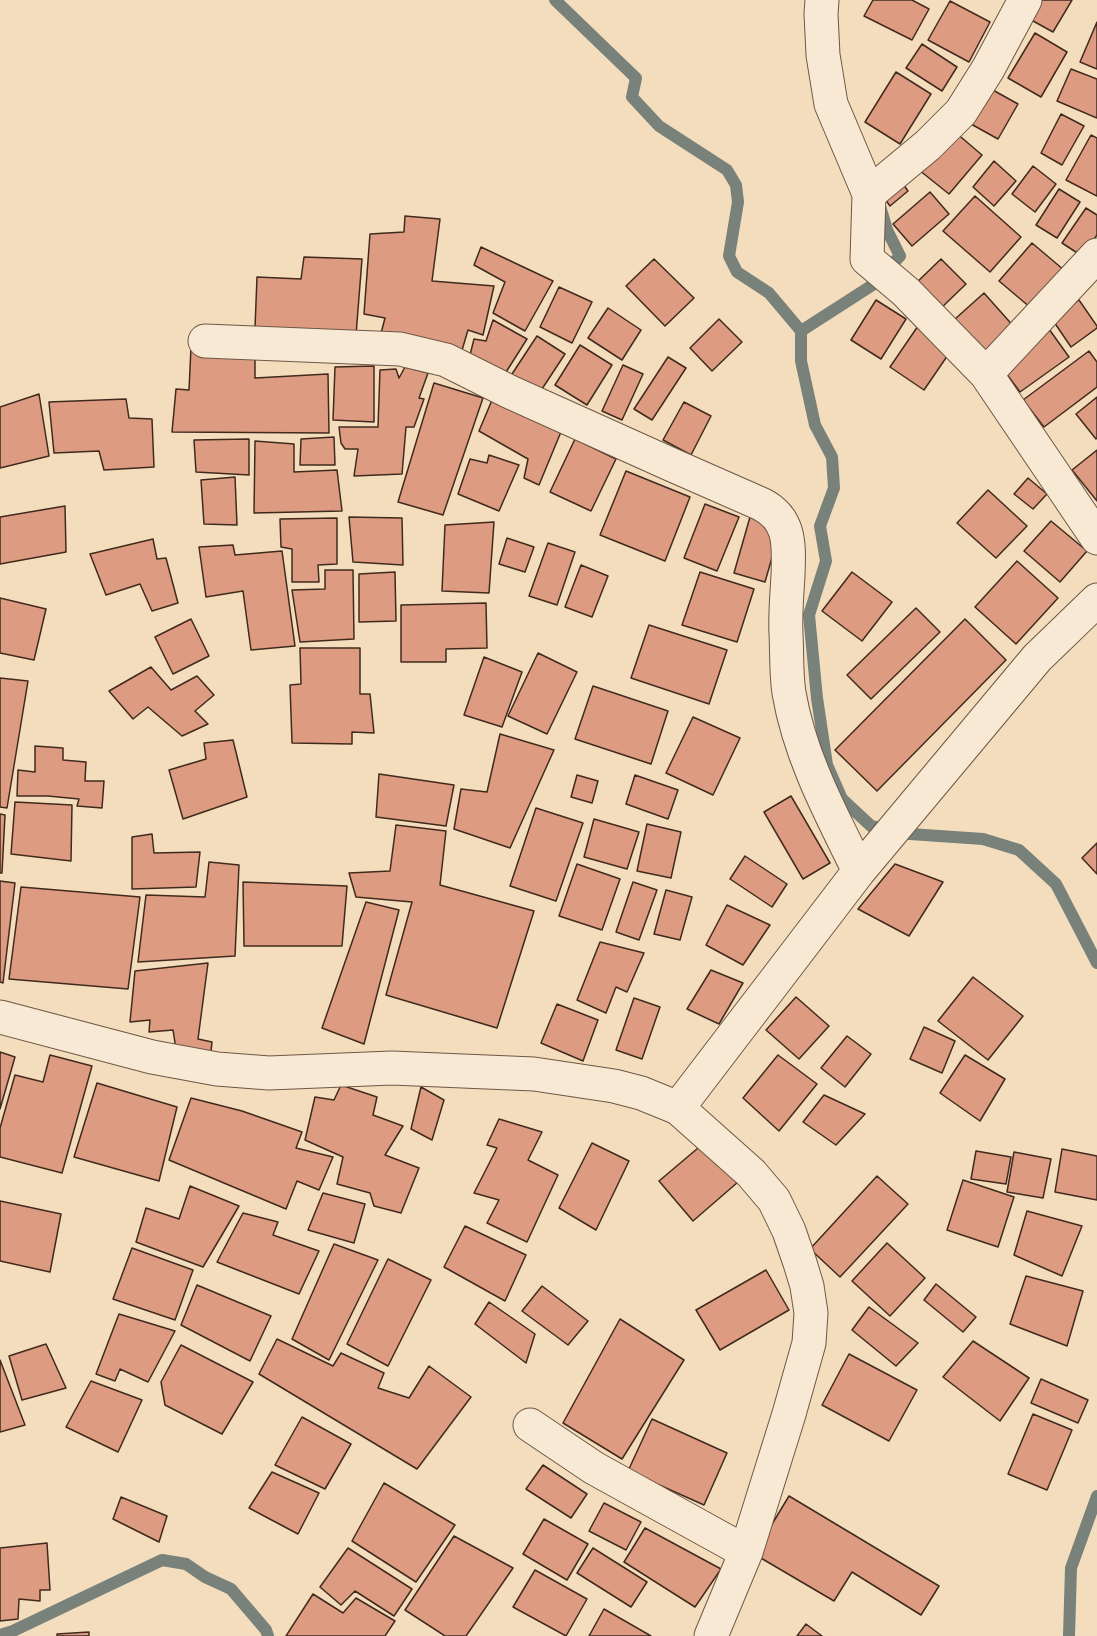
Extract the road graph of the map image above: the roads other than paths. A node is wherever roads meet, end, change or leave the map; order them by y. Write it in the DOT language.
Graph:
graph roads {
  1 [pos="822,0"];
  2 [pos="1025,0"];
  3 [pos="869,194"];
  4 [pos="1097,255"];
  5 [pos="205,341"];
  6 [pos="986,374"];
  7 [pos="1097,538"];
  8 [pos="1097,600"];
  9 [pos="859,872"];
  10 [pos="0,1017"];
  11 [pos="678,1108"];
  12 [pos="530,1425"];
  13 [pos="747,1552"];
  14 [pos="711,1636"];
  1 -- 3 [label="street"];
  2 -- 3 [label="street"];
  3 -- 6 [label="street"];
  4 -- 6 [label="street"];
  5 -- 9 [label="street"];
  6 -- 7 [label="street"];
  8 -- 9 [label="street"];
  9 -- 11 [label="street"];
  10 -- 11 [label="street"];
  11 -- 13 [label="street"];
  12 -- 13 [label="street"];
  13 -- 14 [label="street"];
}
